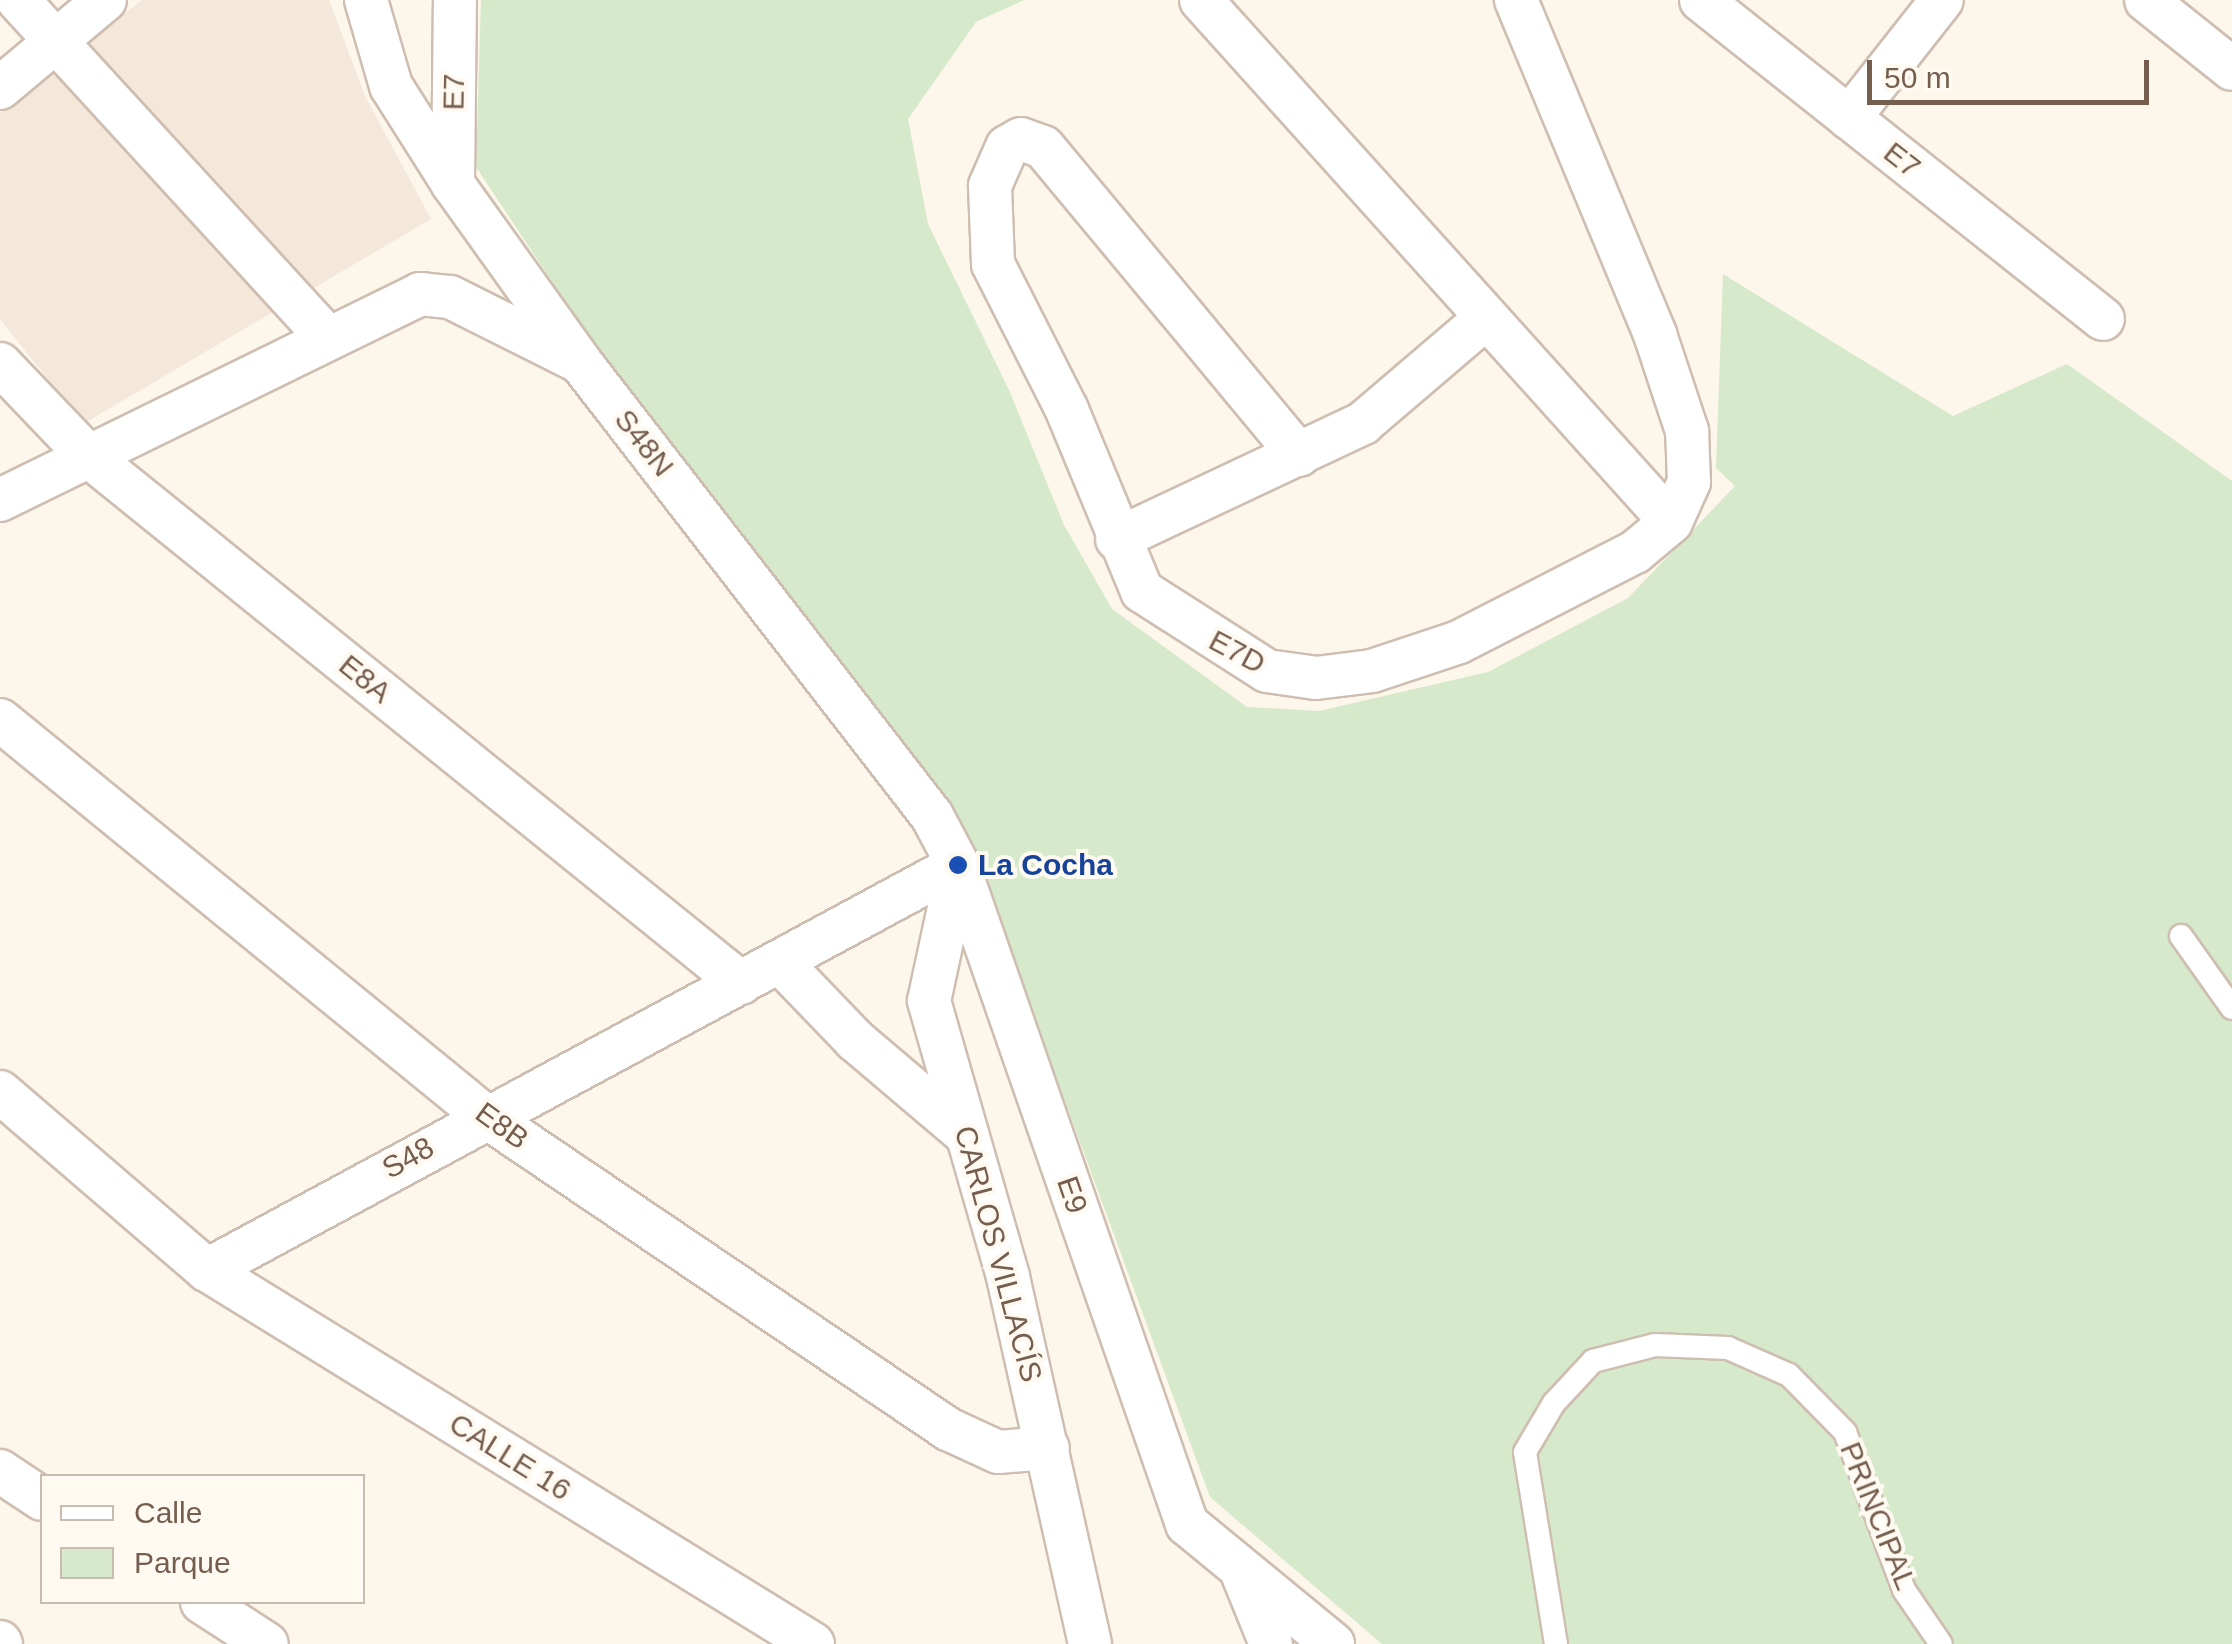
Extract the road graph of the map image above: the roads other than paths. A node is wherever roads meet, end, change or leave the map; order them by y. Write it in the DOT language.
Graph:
graph roads {
  1 [pos="18,0"];
  2 [pos="105,0"];
  3 [pos="366,0"];
  4 [pos="456,0"];
  5 [pos="1201,0"];
  6 [pos="1516,0"];
  7 [pos="1700,0"];
  8 [pos="1942,0"];
  9 [pos="2146,0"];
  10 [pos="54,41"];
  11 [pos="2232,69"];
  12 [pos="0,88"];
  13 [pos="1849,118"];
  14 [pos="452,184"];
  15 [pos="1486,318"];
  16 [pos="2103,319"];
  17 [pos="325,335"];
  18 [pos="581,363"];
  19 [pos="0,364"];
  20 [pos="86,454"];
  21 [pos="1299,455"];
  22 [pos="0,500"];
  23 [pos="1671,522"];
  24 [pos="1117,540"];
  25 [pos="0,720"];
  26 [pos="958,866"];
  27 [pos="2181,936"];
  28 [pos="780,962"];
  29 [pos="741,984"];
  30 [pos="2232,1008"];
  31 [pos="0,1092"];
  32 [pos="485,1116"];
  33 [pos="967,1135"];
  34 [pos="206,1270"];
  35 [pos="1048,1448"];
  36 [pos="0,1471"];
  37 [pos="40,1497"];
  38 [pos="1241,1571"];
  39 [pos="205,1604"];
  40 [pos="267,1644"];
  41 [pos="812,1644"];
  42 [pos="1090,1644"];
  43 [pos="1271,1644"];
  44 [pos="1332,1644"];
  45 [pos="1556,1644"];
  46 [pos="1940,1644"];
  1 -- 10 [label="street"];
  2 -- 10 [label="street"];
  3 -- 14 [label="street, S48N"];
  4 -- 14 [label="street, E7"];
  5 -- 15 [label="street"];
  6 -- 23 [label="street, E7D"];
  7 -- 13 [label="street, E7"];
  8 -- 13 [label="street"];
  9 -- 11 [label="street"];
  10 -- 12 [label="street"];
  10 -- 17 [label="street"];
  13 -- 16 [label="street, E7"];
  14 -- 18 [label="street, S48N"];
  15 -- 21 [label="street"];
  15 -- 23 [label="street"];
  17 -- 18 [label="street"];
  17 -- 20 [label="street"];
  18 -- 26 [label="street, S48N"];
  19 -- 20 [label="street, E8A"];
  20 -- 22 [label="street"];
  20 -- 29 [label="street, E8A"];
  21 -- 24 [label="street"];
  21 -- 24 [label="street, E7D"];
  23 -- 24 [label="street, E7D"];
  25 -- 32 [label="street, E8B"];
  26 -- 28 [label="street, S48"];
  26 -- 33 [label="street, CARLOS VILLACÍS"];
  26 -- 38 [label="street, E9"];
  27 -- 30 [label="lane"];
  28 -- 29 [label="street, S48"];
  28 -- 33 [label="street"];
  29 -- 32 [label="street, S48"];
  31 -- 34 [label="street"];
  32 -- 34 [label="street, S48"];
  32 -- 35 [label="street, E8B"];
  33 -- 35 [label="street, CARLOS VILLACÍS"];
  34 -- 41 [label="street, CALLE 16"];
  35 -- 42 [label="street, CARLOS VILLACÍS"];
  36 -- 37 [label="street"];
  38 -- 43 [label="street"];
  38 -- 44 [label="street"];
  39 -- 40 [label="street"];
  45 -- 46 [label="lane, PRINCIPAL"];
}
